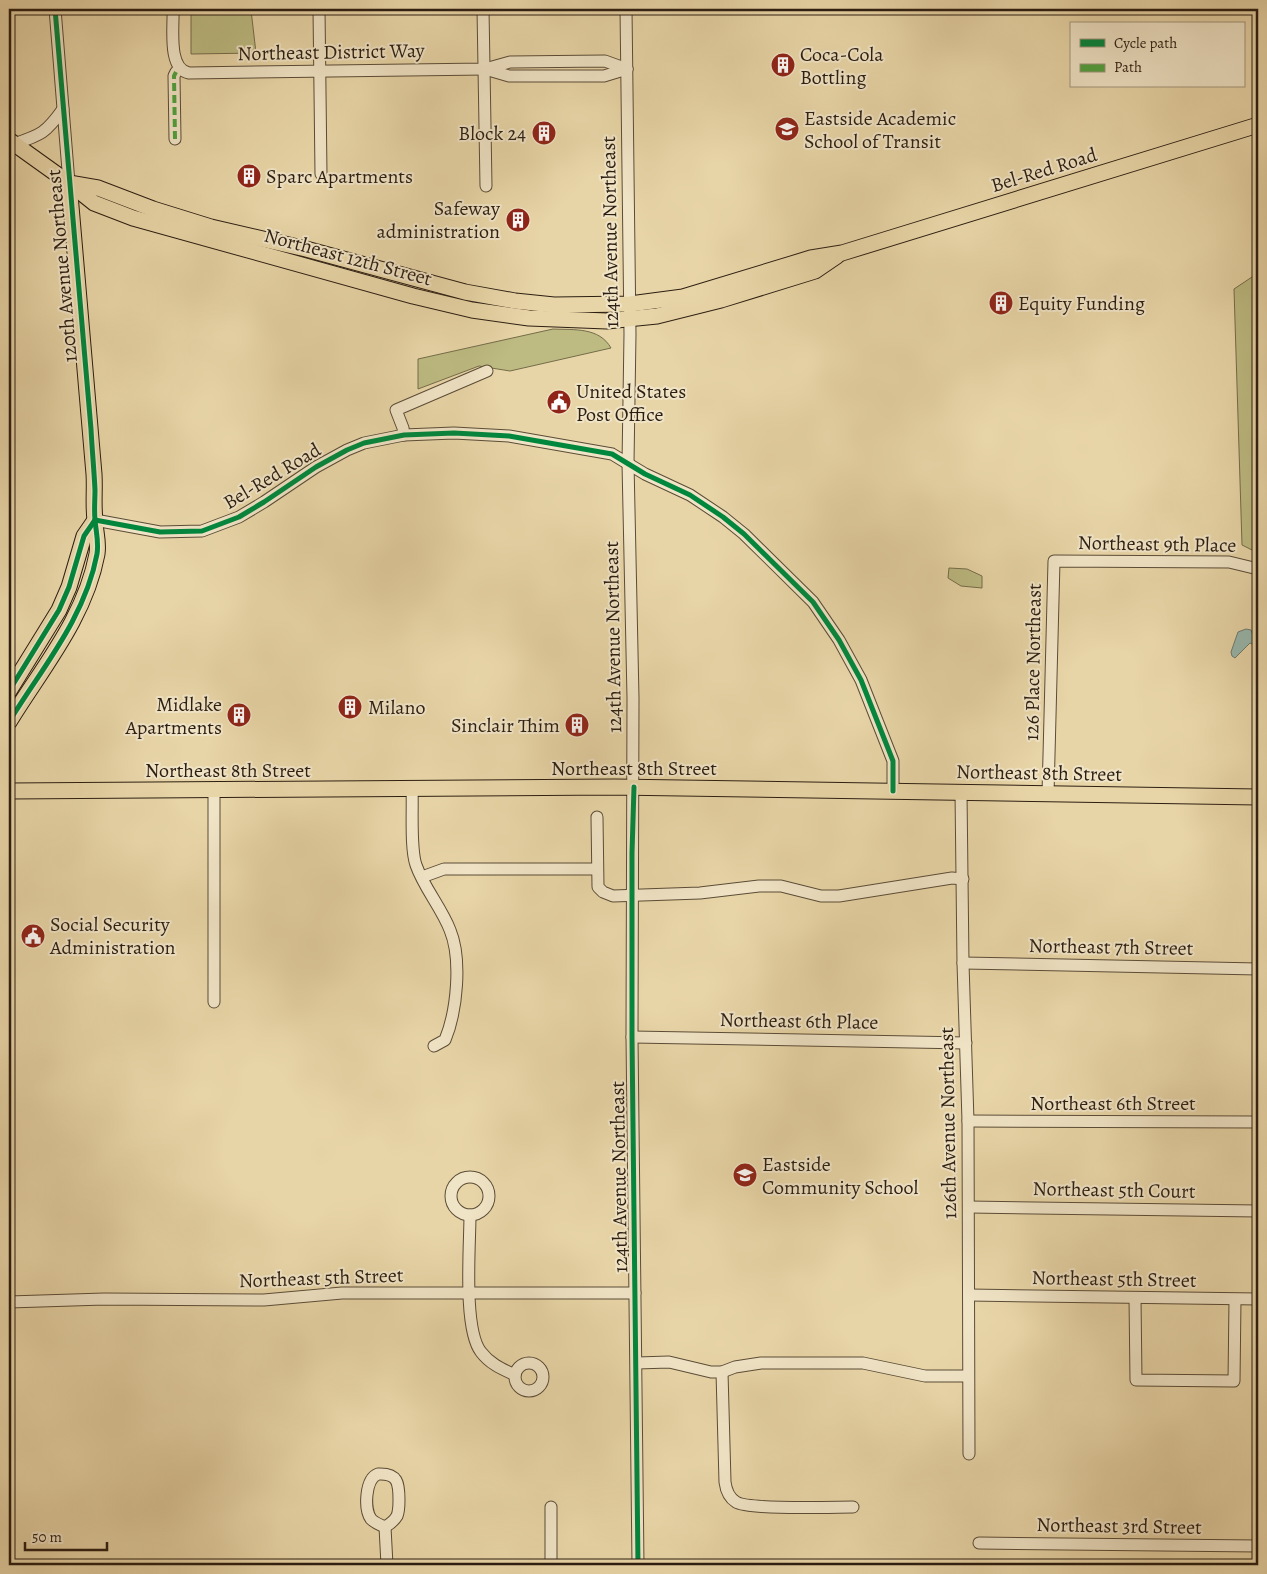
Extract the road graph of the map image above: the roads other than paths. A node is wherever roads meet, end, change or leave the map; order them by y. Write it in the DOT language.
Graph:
graph roads {
  1 [pos="55,9"];
  2 [pos="174,9"];
  3 [pos="319,9"];
  4 [pos="484,9"];
  5 [pos="626,9"];
  6 [pos="485,69"];
  7 [pos="178,70"];
  8 [pos="320,70"];
  9 [pos="627,70"];
  10 [pos="63,109"];
  11 [pos="1258,125"];
  12 [pos="175,138"];
  13 [pos="10,142"];
  14 [pos="321,174"];
  15 [pos="69,182"];
  16 [pos="486,186"];
  17 [pos="554,312"];
  18 [pos="630,312"];
  19 [pos="487,371"];
  20 [pos="404,434"];
  21 [pos="628,464"];
  22 [pos="94,520"];
  23 [pos="1054,561"];
  24 [pos="1258,569"];
  25 [pos="9,690"];
  26 [pos="9,722"];
  27 [pos="412,788"];
  28 [pos="634,788"];
  29 [pos="214,790"];
  30 [pos="9,791"];
  31 [pos="893,791"];
  32 [pos="961,792"];
  33 [pos="1048,794"];
  34 [pos="1258,797"];
  35 [pos="597,817"];
  36 [pos="597,869"];
  37 [pos="422,876"];
  38 [pos="962,878"];
  39 [pos="633,895"];
  40 [pos="963,963"];
  41 [pos="1258,969"];
  42 [pos="214,1002"];
  43 [pos="632,1037"];
  44 [pos="966,1043"];
  45 [pos="434,1046"];
  46 [pos="968,1121"];
  47 [pos="1258,1122"];
  48 [pos="969,1207"];
  49 [pos="1258,1211"];
  50 [pos="470,1215"];
  51 [pos="470,1292"];
  52 [pos="635,1292"];
  53 [pos="969,1295"];
  54 [pos="1134,1298"];
  55 [pos="1235,1300"];
  56 [pos="1258,1300"];
  57 [pos="9,1302"];
  58 [pos="636,1362"];
  59 [pos="722,1372"];
  60 [pos="516,1375"];
  61 [pos="968,1376"];
  62 [pos="969,1454"];
  63 [pos="551,1507"];
  64 [pos="854,1507"];
  65 [pos="385,1527"];
  66 [pos="979,1543"];
  67 [pos="1258,1546"];
  68 [pos="387,1565"];
  69 [pos="551,1565"];
  70 [pos="638,1565"];
  1 -- 10 [label="street, 120th Avenue Northeast"];
  2 -- 7 [label="street"];
  3 -- 8 [label="street"];
  4 -- 6 [label="street"];
  5 -- 9 [label="street, 124th Avenue Northeast"];
  6 -- 8 [label="street, Northeast District Way"];
  6 -- 9 [label="street, Northeast District Way"];
  6 -- 16 [label="street"];
  7 -- 8 [label="street, Northeast District Way"];
  7 -- 12 [label="street"];
  8 -- 14 [label="street"];
  9 -- 18 [label="street, 124th Avenue Northeast"];
  10 -- 13 [label="street"];
  10 -- 15 [label="street, 120th Avenue Northeast"];
  11 -- 18 [label="main road, Bel-Red Road"];
  13 -- 15 [label="main road, Northeast 12th Street"];
  15 -- 17 [label="main road, Northeast 12th Street"];
  15 -- 17 [label="main road, Northeast 12th Street"];
  15 -- 22 [label="main road, 120th Avenue Northeast"];
  17 -- 18 [label="main road, Northeast 12th Street"];
  18 -- 21 [label="street, 124th Avenue Northeast"];
  19 -- 20 [label="street"];
  20 -- 21 [label="street, Bel-Red Road"];
  20 -- 22 [label="street, Bel-Red Road"];
  21 -- 28 [label="street, 124th Avenue Northeast"];
  21 -- 31 [label="street, Bel-Red Road"];
  22 -- 25 [label="main road, 120th Avenue Northeast"];
  22 -- 26 [label="main road, 120th Avenue Northeast"];
  23 -- 24 [label="street, Northeast 9th Place"];
  23 -- 33 [label="street, 126 Place Northeast"];
  27 -- 28 [label="main road, Northeast 8th Street"];
  27 -- 29 [label="main road, Northeast 8th Street"];
  27 -- 37 [label="street"];
  28 -- 31 [label="main road, Northeast 8th Street"];
  28 -- 39 [label="street, 124th Avenue Northeast"];
  29 -- 30 [label="main road, Northeast 8th Street"];
  29 -- 42 [label="street"];
  31 -- 32 [label="main road, Northeast 8th Street"];
  32 -- 33 [label="main road, Northeast 8th Street"];
  32 -- 38 [label="street, 126th Avenue Northeast"];
  33 -- 34 [label="main road, Northeast 8th Street"];
  35 -- 36 [label="street"];
  36 -- 37 [label="street"];
  36 -- 39 [label="street"];
  37 -- 45 [label="street"];
  38 -- 39 [label="street"];
  38 -- 40 [label="street, 126th Avenue Northeast"];
  39 -- 43 [label="street, 124th Avenue Northeast"];
  40 -- 41 [label="street, Northeast 7th Street"];
  40 -- 44 [label="street, 126th Avenue Northeast"];
  43 -- 44 [label="street, Northeast 6th Place"];
  43 -- 52 [label="street, 124th Avenue Northeast"];
  44 -- 46 [label="street, 126th Avenue Northeast"];
  46 -- 47 [label="street, Northeast 6th Street"];
  46 -- 48 [label="street, 126th Avenue Northeast"];
  48 -- 49 [label="street, Northeast 5th Court"];
  48 -- 53 [label="street, 126th Avenue Northeast"];
  50 -- 51 [label="street"];
  51 -- 52 [label="street, Northeast 5th Street"];
  51 -- 57 [label="street, Northeast 5th Street"];
  51 -- 60 [label="street"];
  52 -- 58 [label="street, 124th Avenue Northeast"];
  53 -- 54 [label="street, Northeast 5th Street"];
  53 -- 61 [label="street, 126th Avenue Northeast"];
  54 -- 55 [label="street, Northeast 5th Street"];
  54 -- 55 [label="street"];
  55 -- 56 [label="street, Northeast 5th Street"];
  58 -- 59 [label="street"];
  58 -- 70 [label="street, 124th Avenue Northeast"];
  59 -- 61 [label="street"];
  59 -- 64 [label="street"];
  61 -- 62 [label="street, 126th Avenue Northeast"];
  63 -- 69 [label="street"];
  65 -- 68 [label="street"];
  66 -- 67 [label="street, Northeast 3rd Street"];
}
